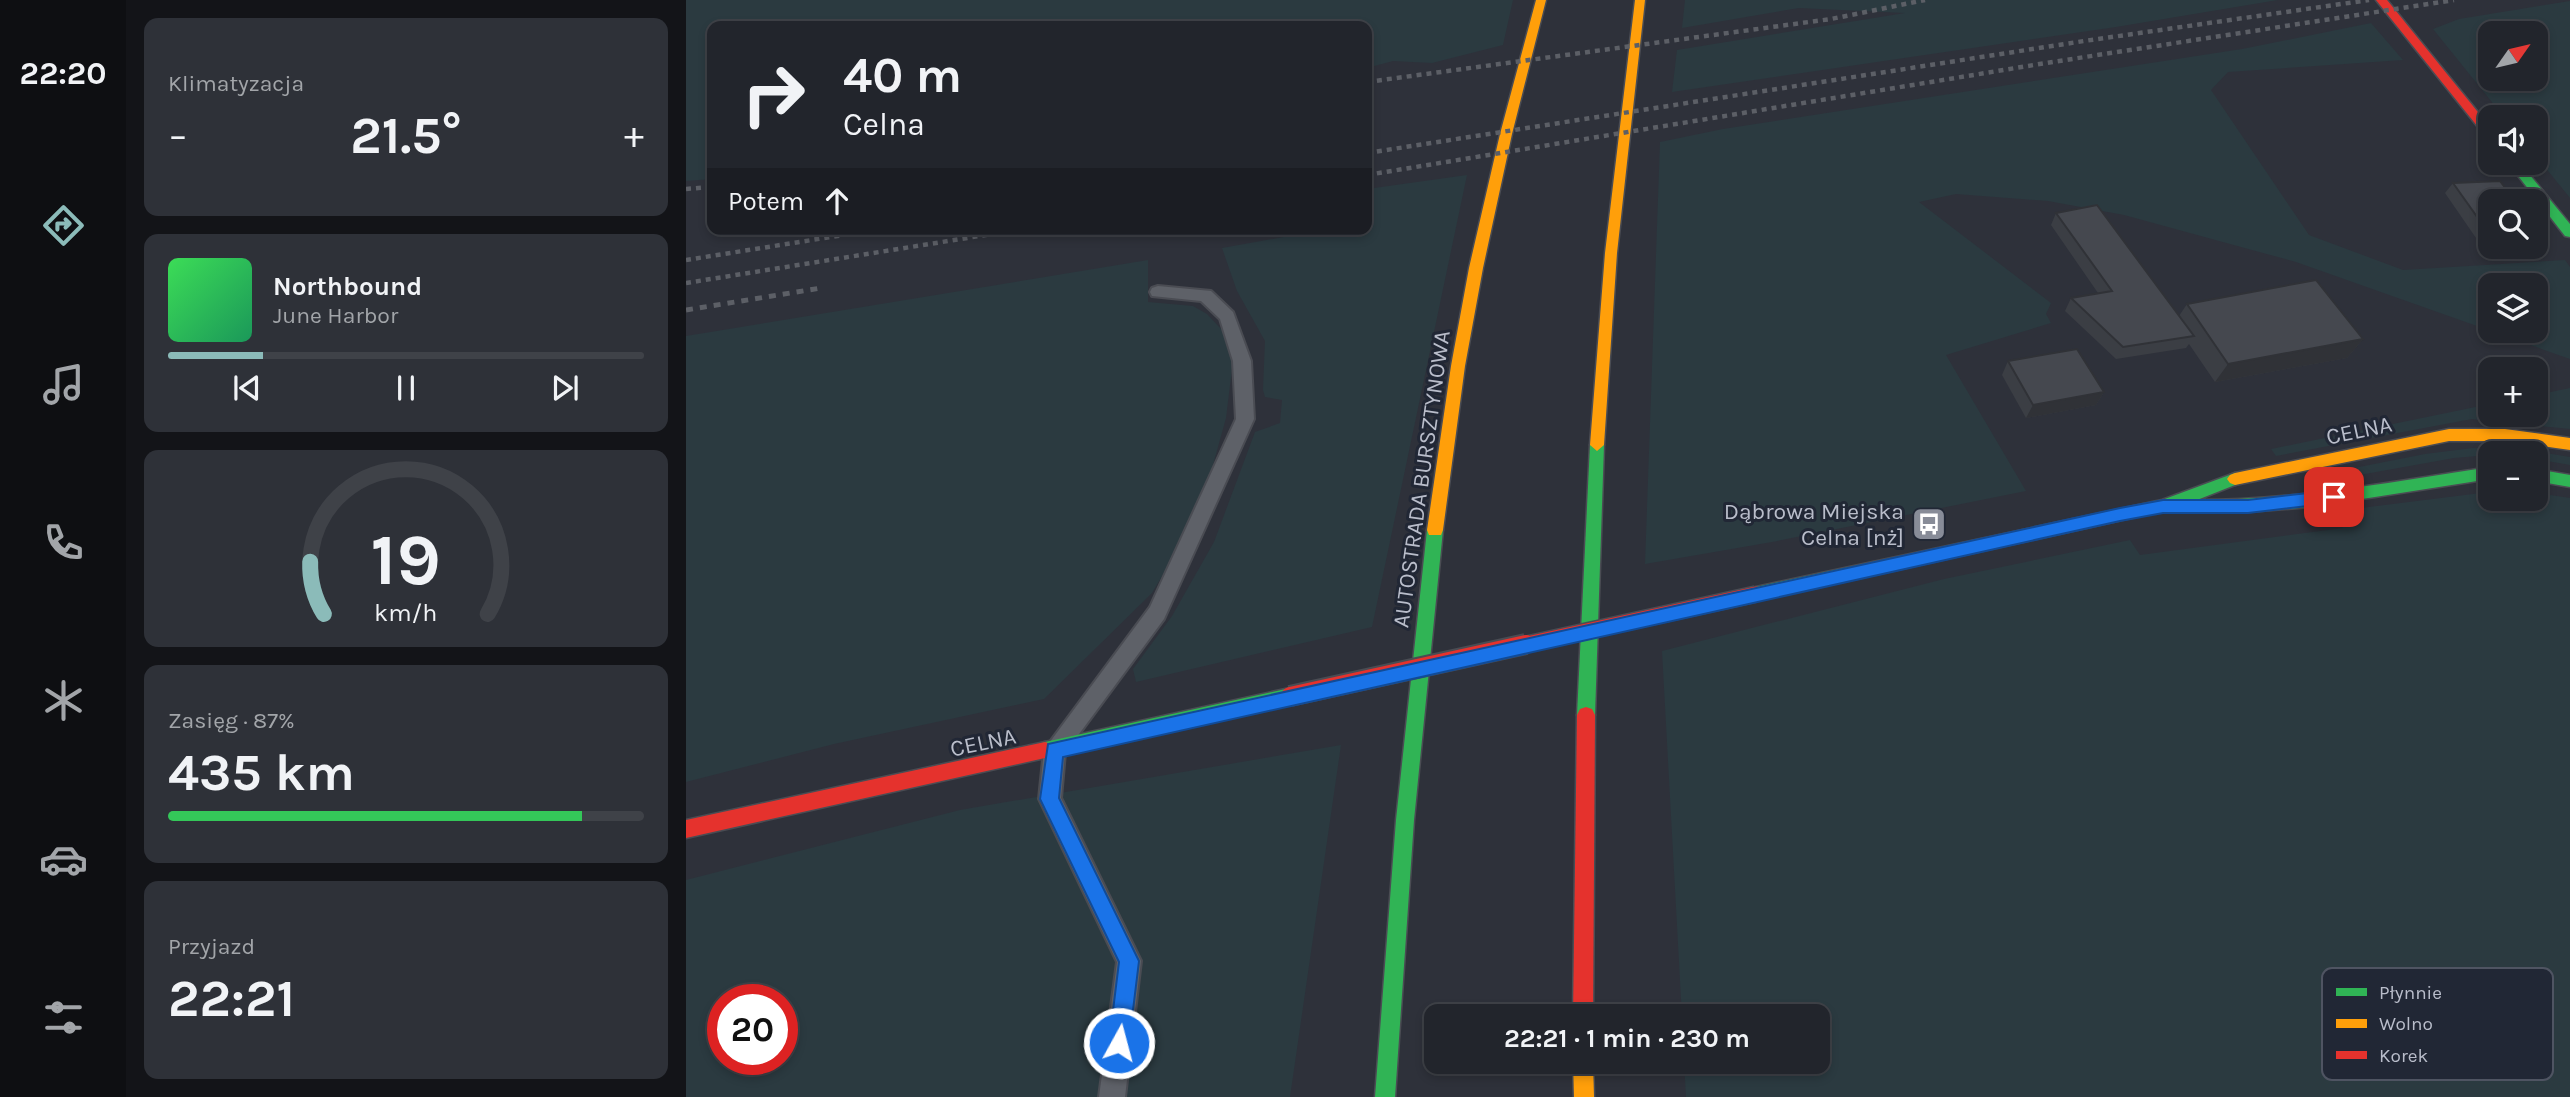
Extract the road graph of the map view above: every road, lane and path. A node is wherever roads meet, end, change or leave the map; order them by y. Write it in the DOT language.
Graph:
graph roads {
  1 [pos="1541,0"];
  2 [pos="1640,0"];
  3 [pos="2381,0"];
  4 [pos="2478,119"];
  5 [pos="2524,175"];
  6 [pos="2570,233"];
  7 [pos="1158,292"];
  8 [pos="2570,444"];
  9 [pos="2478,474"];
  10 [pos="2548,477"];
  11 [pos="2570,481"];
  12 [pos="2163,506"];
  13 [pos="1055,750"];
  14 [pos="686,830"];
  15 [pos="1583,1004"];
  16 [pos="1584,1074"];
  17 [pos="1112,1097"];
  18 [pos="1385,1097"];
  19 [pos="1584,1097"];
  1 -- 18 [label="main road, AUTOSTRADA BURSZTYNOWA"];
  2 -- 15 [label="main road"];
  3 -- 4 [label="main road"];
  5 -- 6 [label="main road"];
  7 -- 13 [label="lane"];
  8 -- 12 [label="main road, CELNA"];
  9 -- 12 [label="main road, CELNA"];
  10 -- 11 [label="main road"];
  12 -- 13 [label="main road, CELNA, bridge"];
  13 -- 14 [label="main road, CELNA"];
  13 -- 17 [label="lane"];
  16 -- 19 [label="main road"];
}
